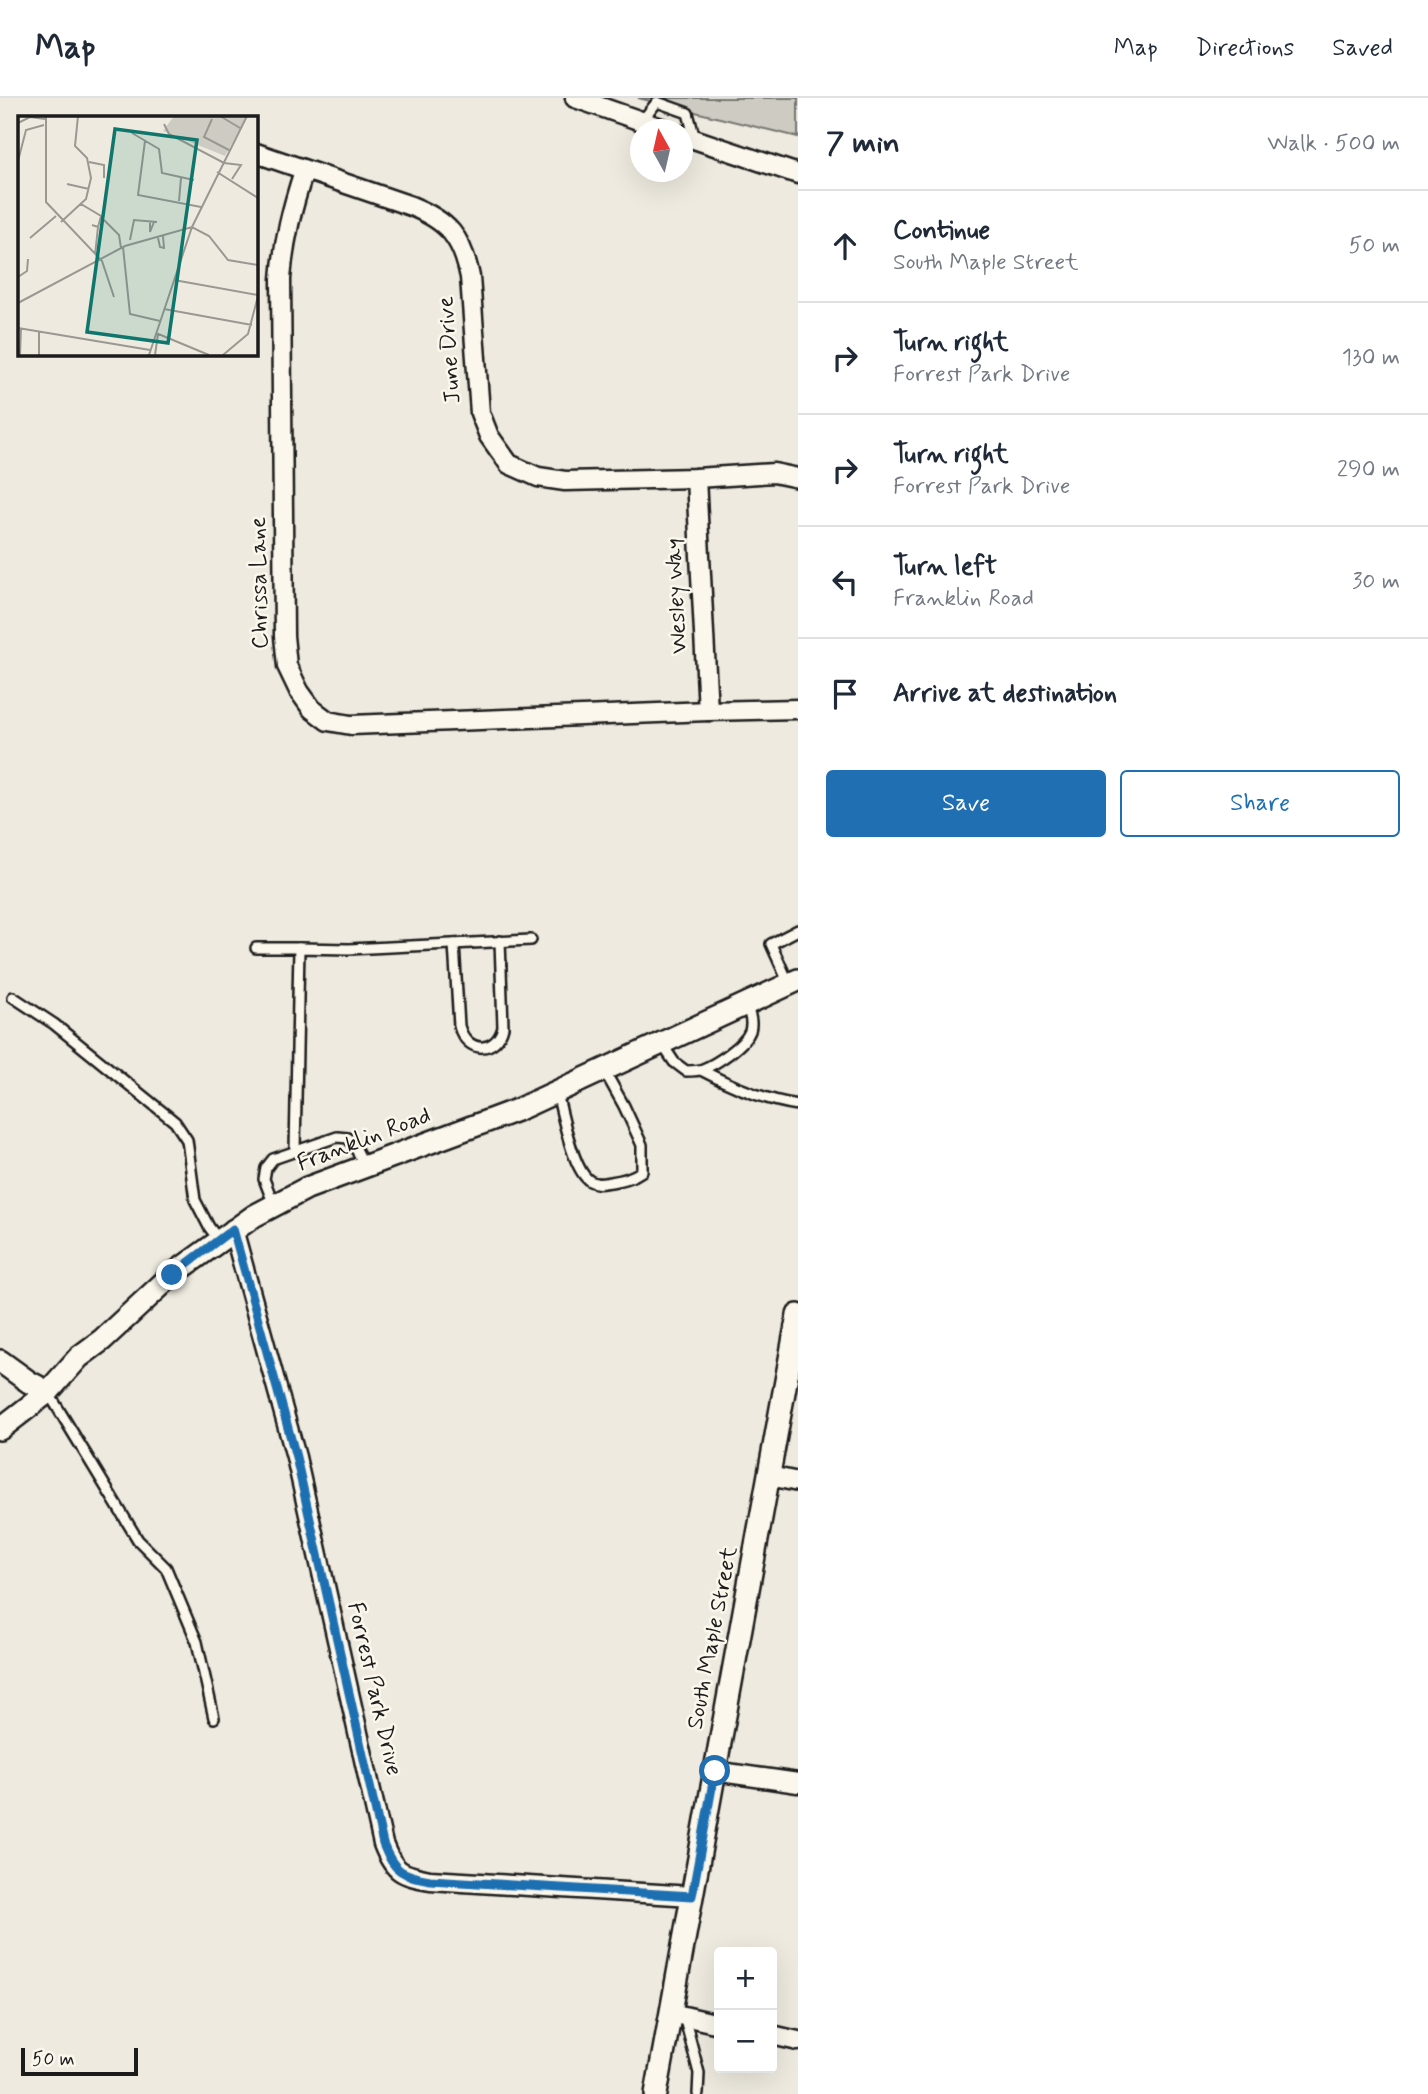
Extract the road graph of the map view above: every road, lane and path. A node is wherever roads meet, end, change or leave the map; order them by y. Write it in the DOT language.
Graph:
graph roads {
  1 [pos="575,98"];
  2 [pos="636,119"];
  3 [pos="644,119"];
  4 [pos="688,119"];
  5 [pos="693,138"];
  6 [pos="257,153"];
  7 [pos="304,171"];
  8 [pos="798,174"];
  9 [pos="696,478"];
  10 [pos="798,478"];
  11 [pos="798,709"];
  12 [pos="708,710"];
  13 [pos="798,930"];
  14 [pos="531,940"];
  15 [pos="500,941"];
  16 [pos="454,944"];
  17 [pos="256,948"];
  18 [pos="299,948"];
  19 [pos="794,982"];
  20 [pos="13,997"];
  21 [pos="746,1004"];
  22 [pos="661,1043"];
  23 [pos="604,1070"];
  24 [pos="701,1070"];
  25 [pos="556,1092"];
  26 [pos="798,1105"];
  27 [pos="295,1151"];
  28 [pos="365,1167"];
  29 [pos="274,1205"];
  30 [pos="226,1235"];
  31 [pos="798,1315"];
  32 [pos="0,1361"];
  33 [pos="48,1392"];
  34 [pos="0,1429"];
  35 [pos="770,1476"];
  36 [pos="798,1482"];
  37 [pos="214,1718"];
  38 [pos="715,1771"];
  39 [pos="798,1783"];
  40 [pos="692,1896"];
  41 [pos="678,2015"];
  42 [pos="714,2023"];
  43 [pos="777,2036"];
  44 [pos="798,2041"];
  45 [pos="656,2094"];
  46 [pos="698,2094"];
  1 -- 2 [label="street"];
  3 -- 4 [label="lane"];
  5 -- 8 [label="street"];
  6 -- 7 [label="street, June Drive"];
  7 -- 9 [label="street, June Drive"];
  7 -- 12 [label="street, Chrissa Lane"];
  9 -- 10 [label="street, June Drive"];
  9 -- 12 [label="street, Wesley Way"];
  11 -- 12 [label="street, Chrissa Lane"];
  13 -- 19 [label="lane"];
  14 -- 15 [label="lane"];
  15 -- 16 [label="lane"];
  15 -- 16 [label="lane"];
  16 -- 18 [label="lane"];
  17 -- 18 [label="lane"];
  18 -- 27 [label="lane"];
  19 -- 21 [label="street, Franklin Road"];
  20 -- 30 [label="lane"];
  21 -- 22 [label="street, Franklin Road"];
  21 -- 24 [label="lane"];
  22 -- 23 [label="street, Franklin Road"];
  22 -- 24 [label="lane"];
  23 -- 25 [label="street, Franklin Road"];
  23 -- 25 [label="lane"];
  24 -- 26 [label="lane"];
  25 -- 28 [label="street, Franklin Road"];
  27 -- 28 [label="lane"];
  27 -- 29 [label="lane"];
  28 -- 29 [label="street, Franklin Road"];
  29 -- 30 [label="street, Franklin Road"];
  30 -- 33 [label="street, Franklin Road"];
  30 -- 40 [label="street, Forrest Park Drive"];
  31 -- 35 [label="street, South Maple Street"];
  32 -- 33 [label="street"];
  33 -- 34 [label="street, Franklin Road"];
  33 -- 37 [label="lane"];
  35 -- 36 [label="street"];
  35 -- 38 [label="street, South Maple Street"];
  38 -- 39 [label="street"];
  38 -- 40 [label="street, South Maple Street"];
  40 -- 41 [label="street, South Maple Street"];
  41 -- 42 [label="street"];
  41 -- 45 [label="street, South Maple Street"];
  41 -- 46 [label="lane"];
  43 -- 44 [label="street"];
}
